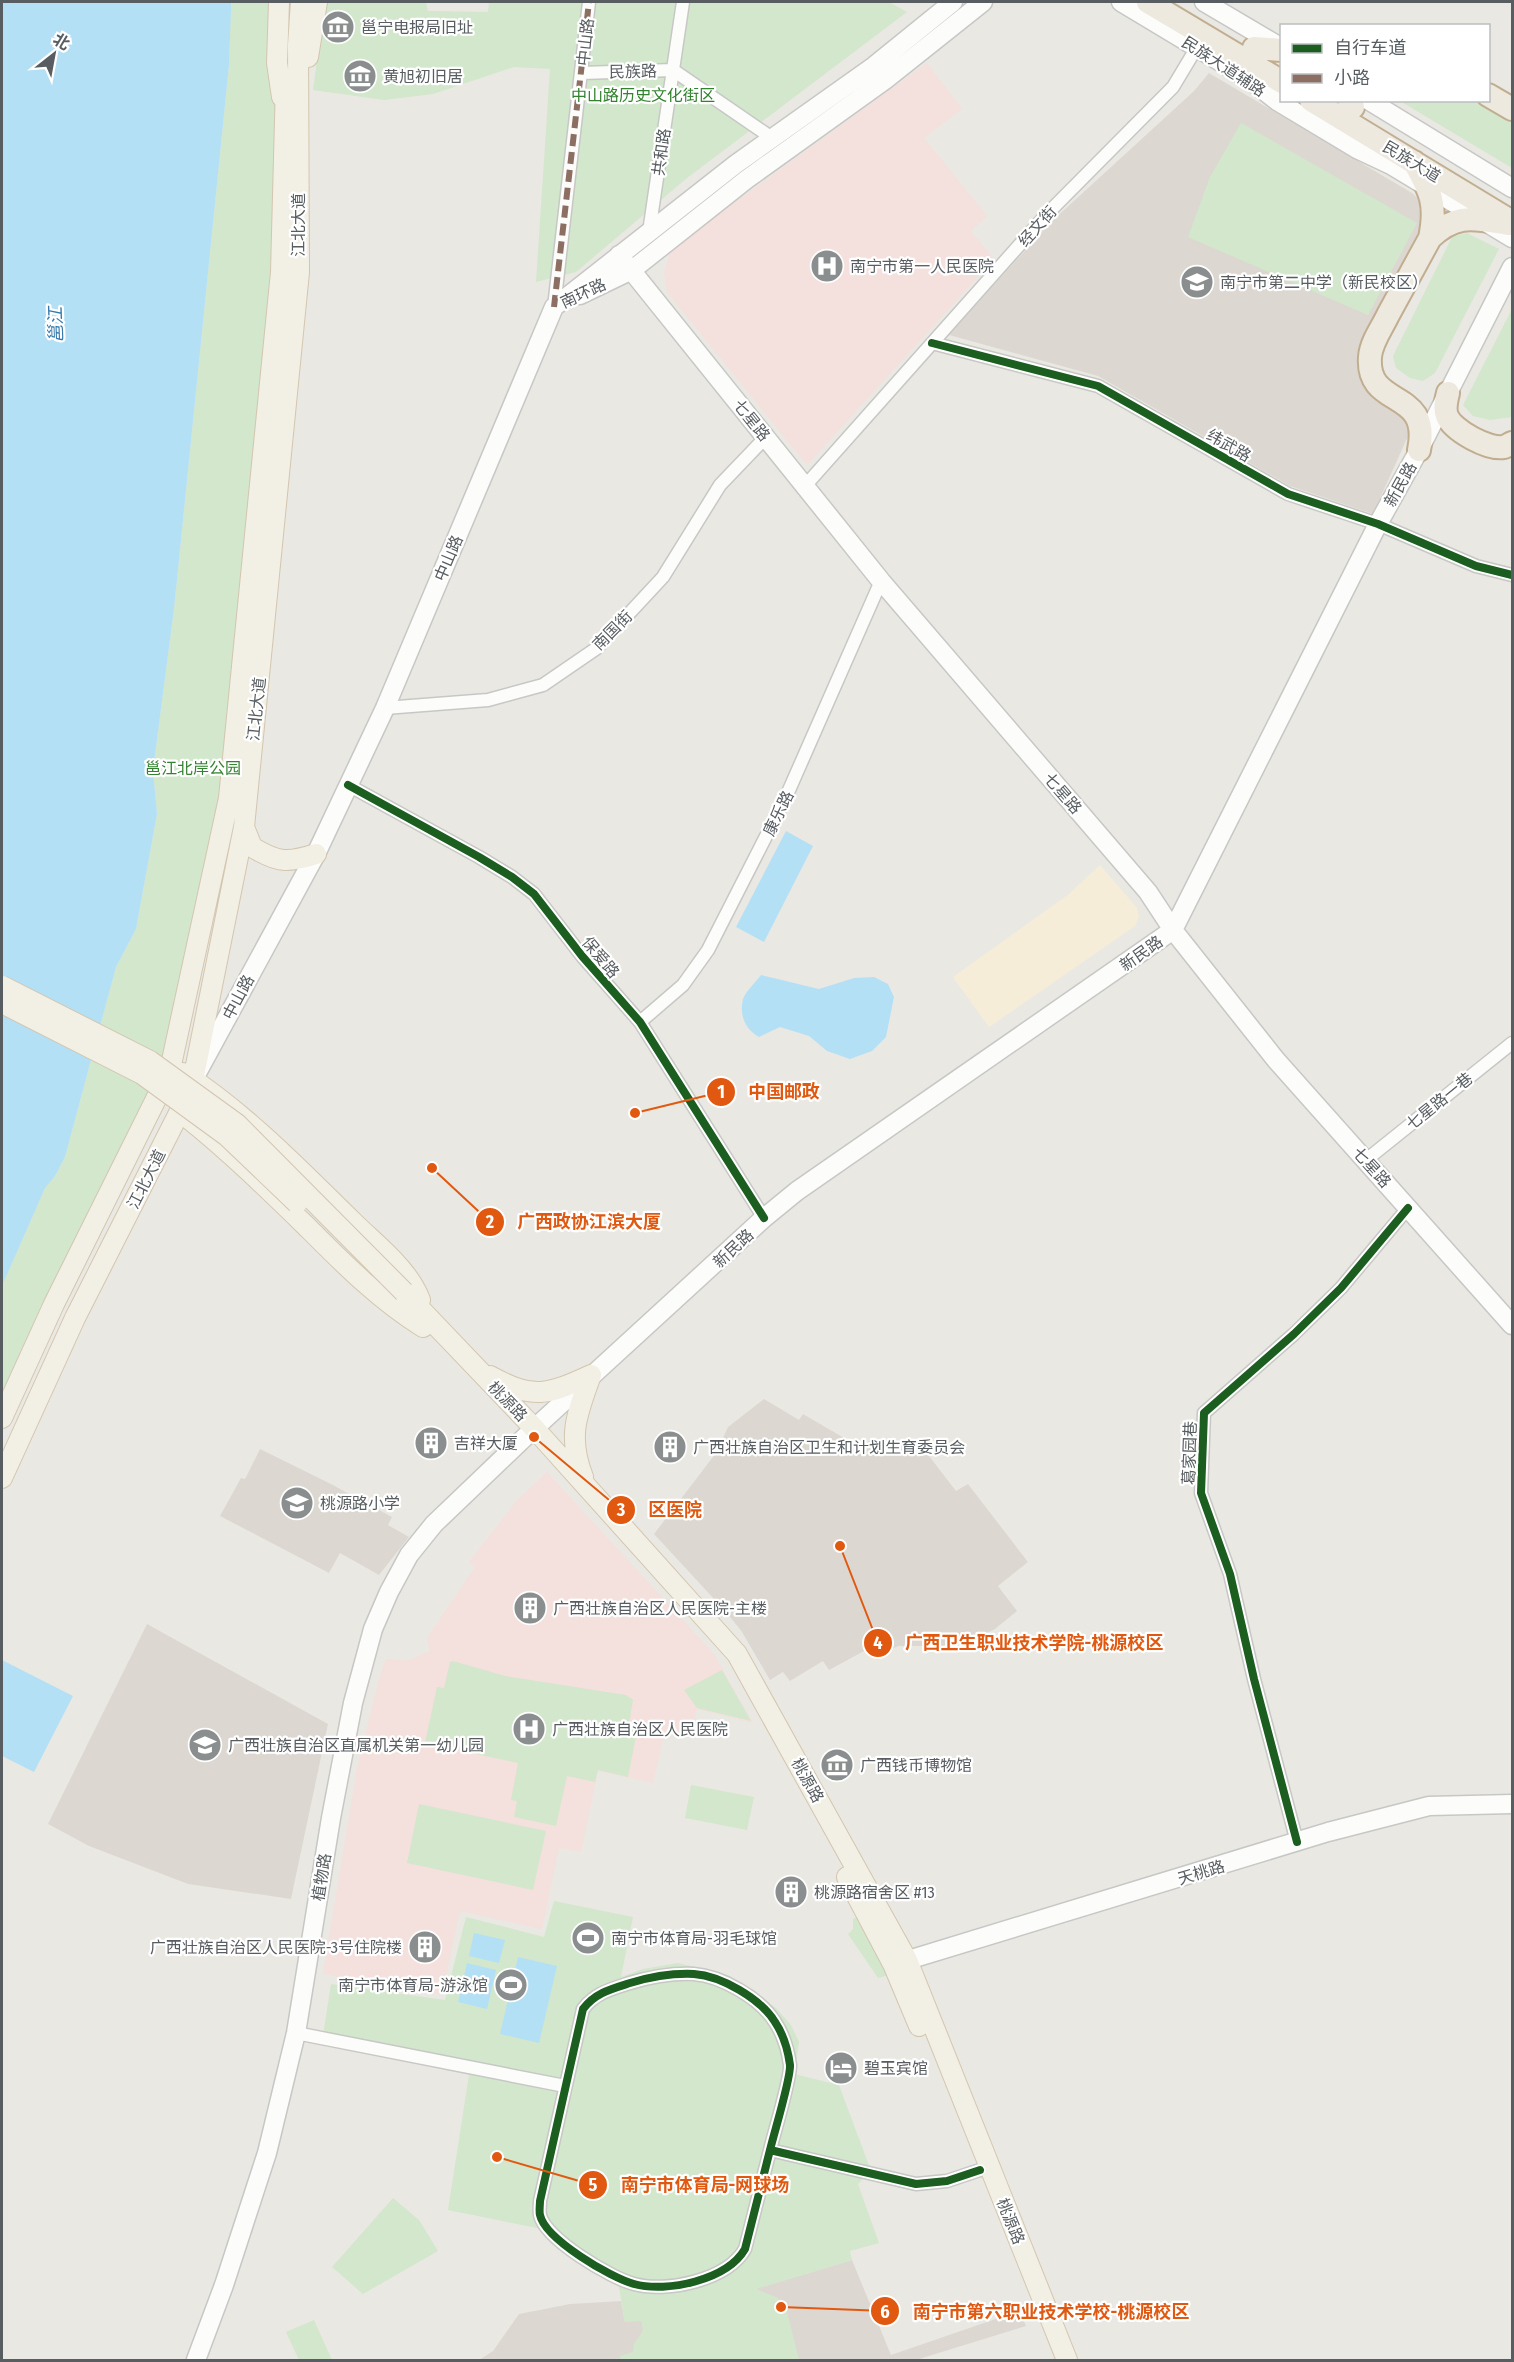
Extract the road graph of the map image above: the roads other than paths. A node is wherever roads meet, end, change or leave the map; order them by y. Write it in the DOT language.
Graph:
graph roads {
  1 [pos="279,2"];
  2 [pos="291,2"];
  3 [pos="301,2"];
  4 [pos="317,2"];
  5 [pos="589,2"];
  6 [pos="683,2"];
  7 [pos="953,2"];
  8 [pos="983,2"];
  9 [pos="1121,2"];
  10 [pos="1148,2"];
  11 [pos="1177,2"];
  12 [pos="1204,2"];
  13 [pos="293,45"];
  14 [pos="1197,47"];
  15 [pos="1254,48"];
  16 [pos="1280,48"];
  17 [pos="1280,49"];
  18 [pos="1280,63"];
  19 [pos="673,70"];
  20 [pos="582,73"];
  21 [pos="1280,81"];
  22 [pos="1490,96"];
  23 [pos="1314,102"];
  24 [pos="1353,102"];
  25 [pos="1512,110"];
  26 [pos="291,111"];
  27 [pos="772,138"];
  28 [pos="1414,162"];
  29 [pos="1428,187"];
  30 [pos="1512,188"];
  31 [pos="1512,204"];
  32 [pos="1483,220"];
  33 [pos="1512,223"];
  34 [pos="649,232"];
  35 [pos="1430,238"];
  36 [pos="1512,238"];
  37 [pos="620,255"];
  38 [pos="632,270"];
  39 [pos="1511,270"];
  40 [pos="554,307"];
  41 [pos="932,343"];
  42 [pos="1450,388"];
  43 [pos="1400,401"];
  44 [pos="1462,432"];
  45 [pos="765,437"];
  46 [pos="1512,443"];
  47 [pos="1419,450"];
  48 [pos="805,486"];
  49 [pos="1378,524"];
  50 [pos="1512,575"];
  51 [pos="881,581"];
  52 [pos="385,708"];
  53 [pos="348,785"];
  54 [pos="244,827"];
  55 [pos="316,854"];
  56 [pos="1173,930"];
  57 [pos="2,986"];
  58 [pos="2,1002"];
  59 [pos="640,1022"];
  60 [pos="1512,1043"];
  61 [pos="171,1065"];
  62 [pos="193,1080"];
  63 [pos="158,1095"];
  64 [pos="180,1112"];
  65 [pos="1366,1160"];
  66 [pos="1408,1208"];
  67 [pos="764,1218"];
  68 [pos="401,1296"];
  69 [pos="426,1323"];
  70 [pos="1512,1325"];
  71 [pos="475,1368"];
  72 [pos="591,1375"];
  73 [pos="2,1418"];
  74 [pos="530,1432"];
  75 [pos="2,1478"];
  76 [pos="588,1487"];
  77 [pos="1512,1804"];
  78 [pos="1297,1842"];
  79 [pos="900,1962"];
  80 [pos="296,2034"];
  81 [pos="565,2086"];
  82 [pos="770,2150"];
  83 [pos="980,2170"];
  84 [pos="196,2361"];
  85 [pos="1058,2361"];
  86 [pos="1067,2361"];
  1 -- 26 [label="main road"];
  2 -- 13 [label="main road, 江北大道"];
  3 -- 13 [label="main road, 江北大道"];
  4 -- 26 [label="main road"];
  5 -- 20 [label="street, 中山路"];
  6 -- 19 [label="street, 共和路"];
  7 -- 27 [label="main road, 南环路"];
  8 -- 38 [label="main road, 南环路"];
  9 -- 14 [label="main road, 民族大道辅路"];
  10 -- 21 [label="highway"];
  11 -- 15 [label="highway"];
  12 -- 16 [label="main road"];
  13 -- 26 [label="main road, 江北大道"];
  14 -- 29 [label="main road, 民族大道辅路"];
  14 -- 41 [label="street, 经文街"];
  15 -- 17 [label="highway"];
  15 -- 18 [label="highway"];
  19 -- 20 [label="street, 民族路"];
  19 -- 27 [label="street, 民族路"];
  19 -- 34 [label="street, 共和路"];
  20 -- 40 [label="street, 中山路"];
  22 -- 25 [label="highway"];
  23 -- 28 [label="highway, 民族大道"];
  24 -- 30 [label="main road"];
  24 -- 31 [label="highway, 民族大道"];
  26 -- 54 [label="main road, 江北大道"];
  26 -- 61 [label="main road, 江北大道"];
  27 -- 34 [label="main road, 南环路"];
  28 -- 29 [label="highway"];
  28 -- 33 [label="highway, 民族大道"];
  29 -- 32 [label="main road, 民族大道辅路"];
  29 -- 35 [label="highway"];
  32 -- 33 [label="highway"];
  32 -- 35 [label="highway"];
  32 -- 36 [label="main road, 民族大道辅路"];
  34 -- 37 [label="main road, 南环路"];
  35 -- 43 [label="highway"];
  37 -- 38 [label="main road, 七星路"];
  37 -- 40 [label="main road, 南环路"];
  38 -- 40 [label="main road, 南环路"];
  38 -- 45 [label="main road, 七星路"];
  39 -- 42 [label="main road, 新民路"];
  40 -- 52 [label="main road, 中山路"];
  41 -- 48 [label="street, 经文街"];
  41 -- 49 [label="street, 纬武路"];
  42 -- 43 [label="highway"];
  42 -- 44 [label="highway"];
  42 -- 47 [label="main road, 新民路"];
  43 -- 47 [label="highway"];
  44 -- 46 [label="highway"];
  44 -- 47 [label="highway"];
  45 -- 48 [label="main road, 七星路"];
  45 -- 52 [label="street, 南国街"];
  47 -- 49 [label="main road, 新民路"];
  48 -- 51 [label="main road, 七星路"];
  49 -- 50 [label="street, 纬武路"];
  49 -- 56 [label="main road, 新民路"];
  51 -- 56 [label="main road, 七星路"];
  51 -- 59 [label="street, 康乐路"];
  52 -- 53 [label="main road, 中山路"];
  53 -- 55 [label="main road, 中山路"];
  53 -- 59 [label="street, 保爱路"];
  54 -- 55 [label="main road"];
  54 -- 62 [label="main road, 江北大道"];
  55 -- 62 [label="main road, 中山路"];
  56 -- 65 [label="main road, 七星路"];
  56 -- 67 [label="main road, 新民路"];
  57 -- 68 [label="main road, bridge"];
  58 -- 68 [label="main road, bridge"];
  59 -- 67 [label="street, 保爱路"];
  60 -- 65 [label="street, 七星路一巷"];
  61 -- 62 [label="main road"];
  61 -- 63 [label="main road, 江北大道"];
  62 -- 64 [label="main road, 江北大道"];
  62 -- 69 [label="main road"];
  63 -- 64 [label="main road"];
  63 -- 73 [label="main road, 江北大道"];
  64 -- 69 [label="main road"];
  64 -- 75 [label="main road, 江北大道"];
  65 -- 66 [label="main road, 七星路"];
  66 -- 70 [label="main road, 七星路"];
  66 -- 78 [label="street, 葛家园巷"];
  67 -- 72 [label="main road, 新民路"];
  68 -- 69 [label="main road, 桃源路"];
  69 -- 71 [label="main road, 桃源路"];
  69 -- 74 [label="main road, 桃源路"];
  71 -- 72 [label="main road"];
  71 -- 74 [label="main road, 桃源路"];
  72 -- 74 [label="main road, 新民路"];
  72 -- 76 [label="main road"];
  74 -- 76 [label="main road, 桃源路"];
  74 -- 79 [label="main road, 桃源路"];
  74 -- 80 [label="main road, 植物路"];
  76 -- 79 [label="main road, 桃源路"];
  77 -- 78 [label="main road, 天桃路"];
  78 -- 79 [label="main road, 天桃路"];
  79 -- 83 [label="main road, 桃源路"];
  79 -- 86 [label="main road, 桃源路"];
  80 -- 81 [label="street"];
  80 -- 84 [label="main road, 植物路"];
  81 -- 82 [label="street"];
  81 -- 82 [label="street"];
  82 -- 83 [label="street"];
  83 -- 85 [label="main road, 桃源路"];
}
